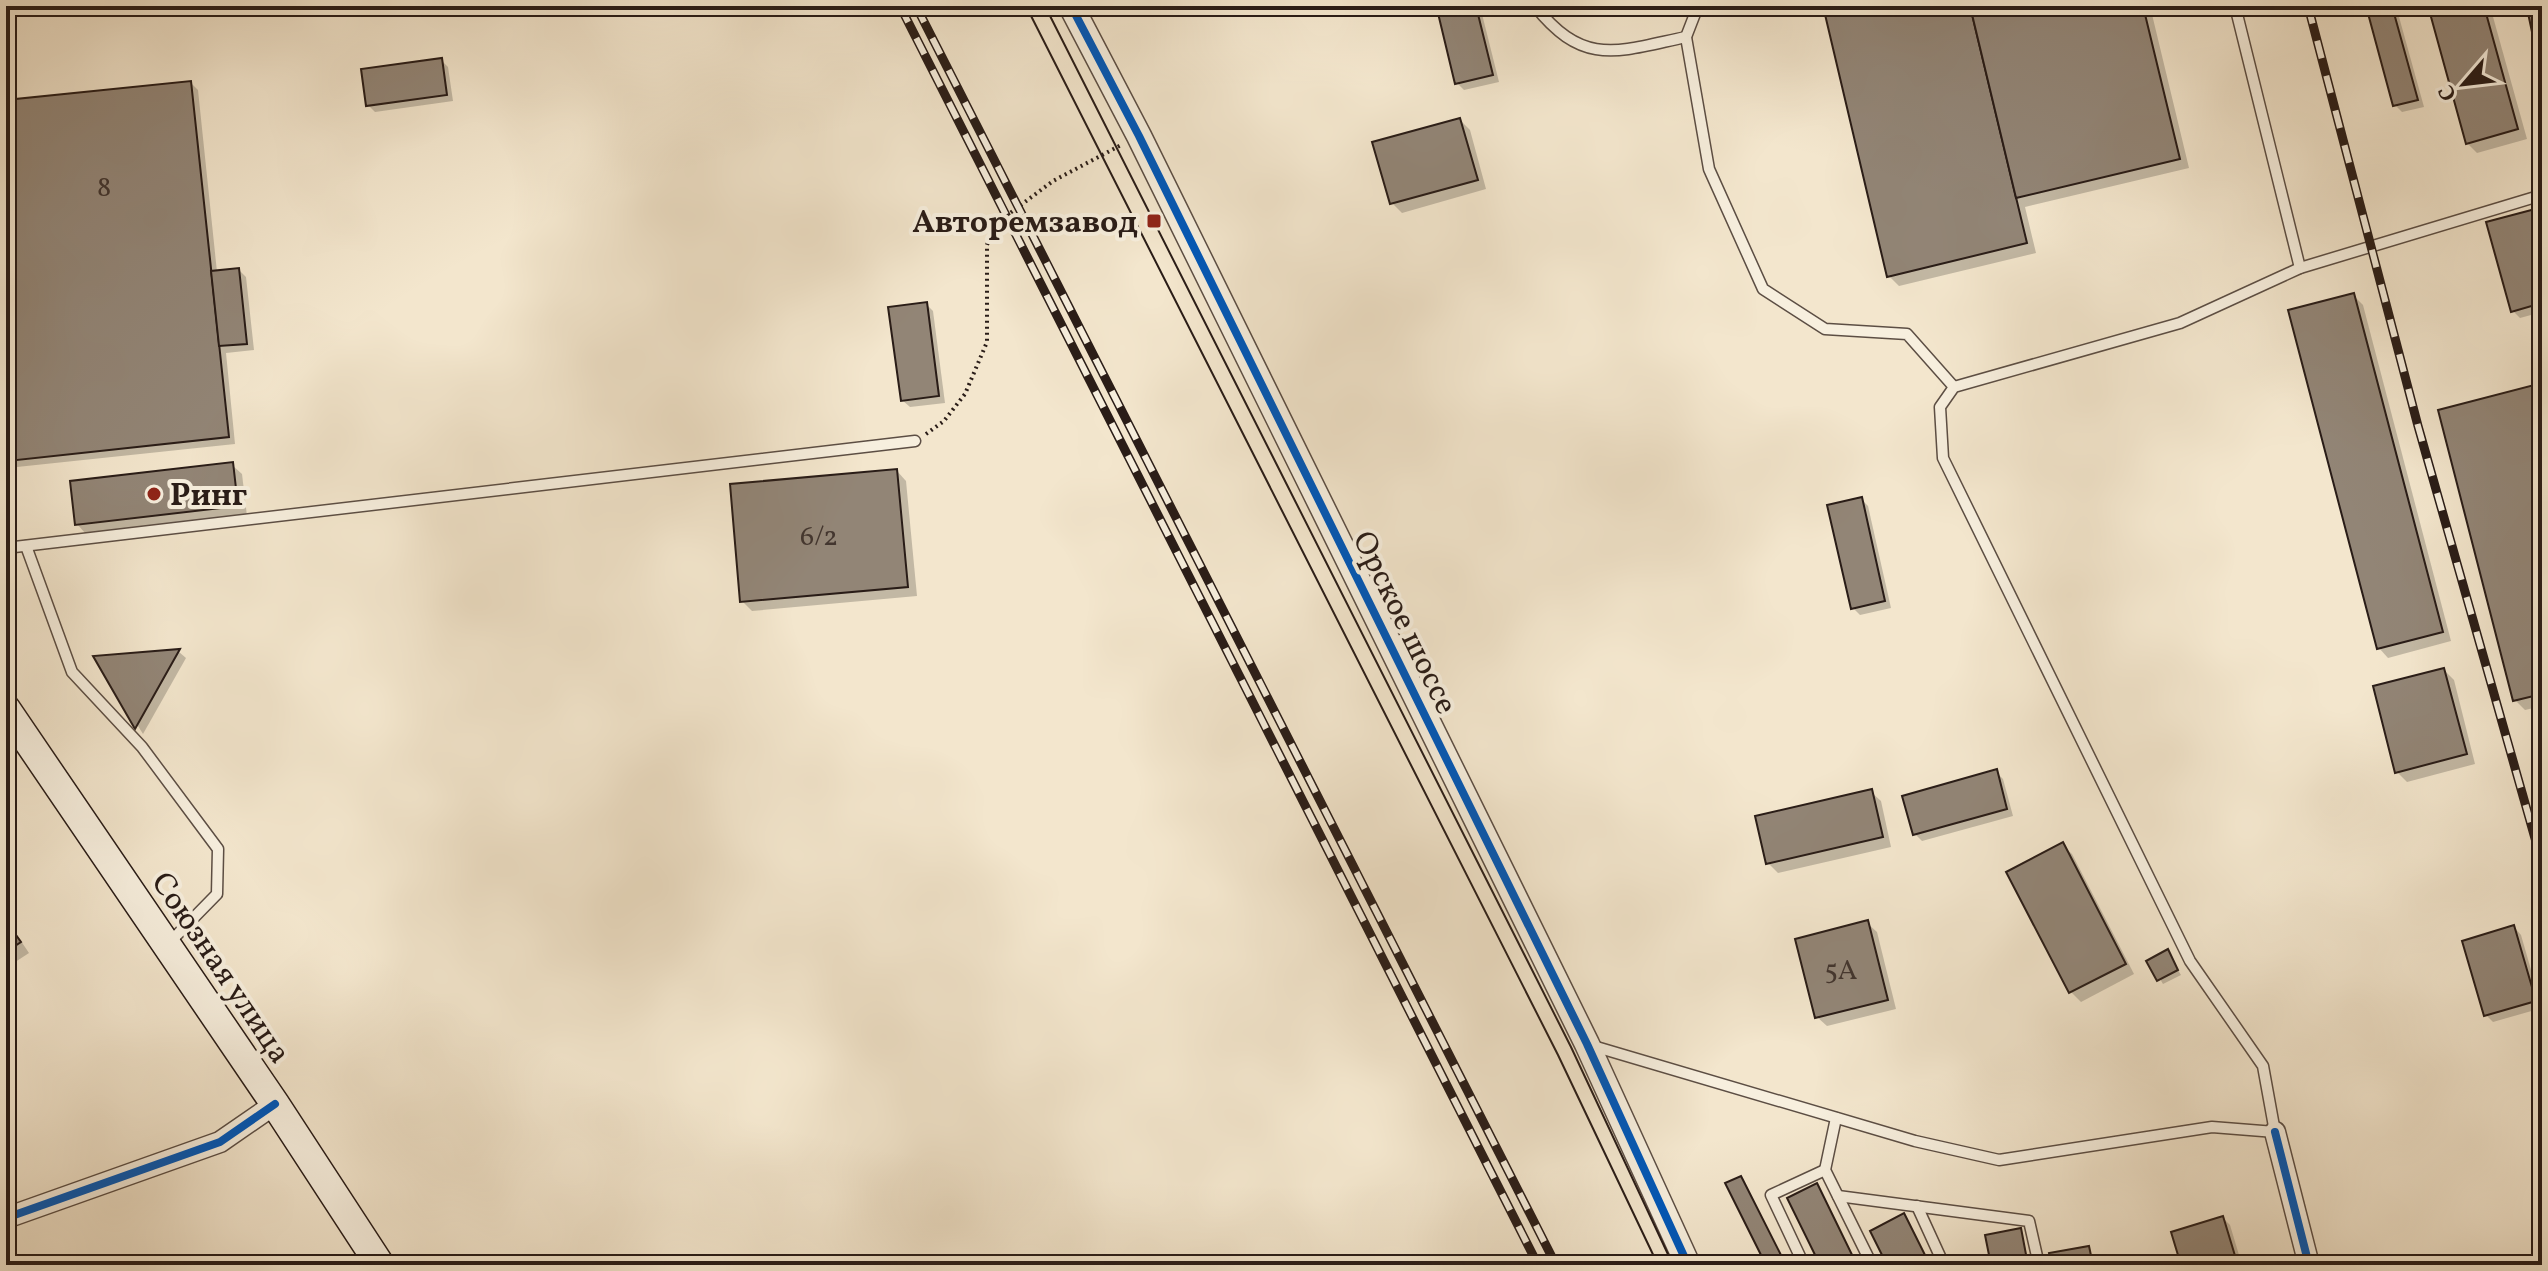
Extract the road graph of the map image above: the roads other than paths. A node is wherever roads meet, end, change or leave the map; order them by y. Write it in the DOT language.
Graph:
graph roads {
  1 [pos="1071,6"];
  2 [pos="1535,6"];
  3 [pos="1698,6"];
  4 [pos="2235,6"];
  5 [pos="1686,37"];
  6 [pos="2542,195"];
  7 [pos="2300,268"];
  8 [pos="1954,387"];
  9 [pos="915,441"];
  10 [pos="26,546"];
  11 [pos="6,548"];
  12 [pos="6,709"];
  13 [pos="166,945"];
  14 [pos="1587,1044"];
  15 [pos="275,1104"];
  16 [pos="1836,1118"];
  17 [pos="2275,1132"];
  18 [pos="1825,1170"];
  19 [pos="1838,1196"];
  20 [pos="1917,1206"];
  21 [pos="6,1218"];
  22 [pos="380,1265"];
  23 [pos="1688,1265"];
  24 [pos="1804,1265"];
  25 [pos="1872,1265"];
  26 [pos="1944,1265"];
  27 [pos="2039,1265"];
  28 [pos="2309,1265"];
  1 -- 14 [label="street, Орское шоссе"];
  2 -- 5 [label="lane"];
  3 -- 5 [label="lane"];
  4 -- 7 [label="lane"];
  5 -- 8 [label="lane"];
  6 -- 7 [label="lane"];
  7 -- 8 [label="lane"];
  8 -- 17 [label="lane"];
  9 -- 10 [label="lane"];
  10 -- 11 [label="lane"];
  10 -- 13 [label="lane"];
  12 -- 13 [label="main road, Союзная улица"];
  13 -- 15 [label="main road, Союзная улица"];
  14 -- 16 [label="lane"];
  14 -- 23 [label="street, Орское шоссе"];
  15 -- 21 [label="street"];
  15 -- 22 [label="main road, Союзная улица"];
  16 -- 17 [label="lane"];
  16 -- 18 [label="lane"];
  17 -- 28 [label="street"];
  18 -- 19 [label="lane"];
  18 -- 24 [label="lane"];
  19 -- 20 [label="lane"];
  19 -- 25 [label="lane"];
  20 -- 26 [label="lane"];
  20 -- 27 [label="lane"];
}
